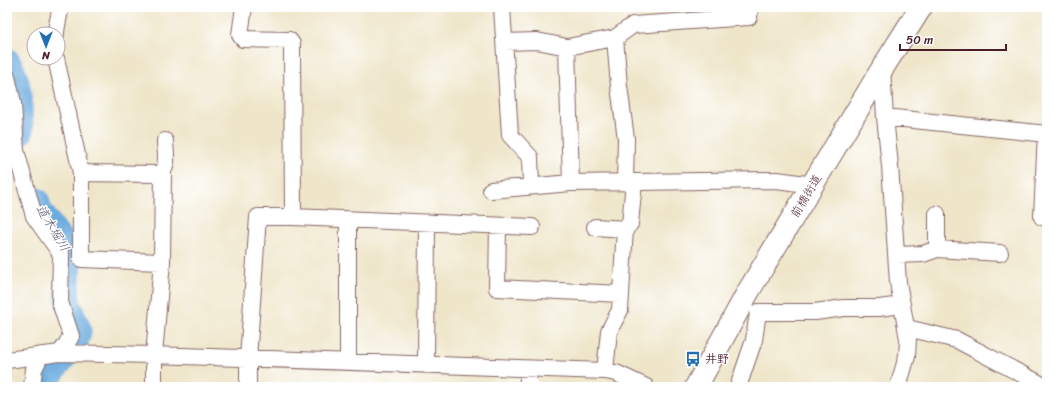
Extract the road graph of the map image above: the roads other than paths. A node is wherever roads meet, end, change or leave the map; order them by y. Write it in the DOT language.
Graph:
graph roads {
  1 [pos="60,7"];
  2 [pos="244,7"];
  3 [pos="502,7"];
  4 [pos="750,7"];
  5 [pos="921,7"];
  6 [pos="56,26"];
  7 [pos="615,38"];
  8 [pos="504,42"];
  9 [pos="567,47"];
  10 [pos="58,66"];
  11 [pos="882,69"];
  12 [pos="7,77"];
  13 [pos="885,117"];
  14 [pos="1047,134"];
  15 [pos="165,140"];
  16 [pos="163,171"];
  17 [pos="81,173"];
  18 [pos="629,182"];
  19 [pos="571,183"];
  20 [pos="813,185"];
  21 [pos="531,186"];
  22 [pos="491,190"];
  23 [pos="936,214"];
  24 [pos="293,217"];
  25 [pos="1042,217"];
  26 [pos="348,220"];
  27 [pos="427,223"];
  28 [pos="498,226"];
  29 [pos="532,227"];
  30 [pos="595,227"];
  31 [pos="625,229"];
  32 [pos="937,249"];
  33 [pos="1000,253"];
  34 [pos="897,255"];
  35 [pos="162,262"];
  36 [pos="621,294"];
  37 [pos="901,303"];
  38 [pos="730,325"];
  39 [pos="907,328"];
  40 [pos="756,332"];
  41 [pos="60,353"];
  42 [pos="41,355"];
  43 [pos="154,355"];
  44 [pos="248,359"];
  45 [pos="7,360"];
  46 [pos="348,362"];
  47 [pos="426,365"];
  48 [pos="528,369"];
  49 [pos="605,371"];
  50 [pos="32,387"];
  51 [pos="154,387"];
  52 [pos="248,387"];
  53 [pos="528,387"];
  54 [pos="646,387"];
  55 [pos="696,387"];
  56 [pos="738,387"];
  57 [pos="898,387"];
  58 [pos="1046,387"];
  1 -- 6 [label="street"];
  2 -- 24 [label="street"];
  3 -- 8 [label="street"];
  4 -- 7 [label="street"];
  5 -- 11 [label="main road, 前橋街道"];
  7 -- 9 [label="street"];
  7 -- 18 [label="street"];
  8 -- 9 [label="street"];
  8 -- 21 [label="street"];
  9 -- 19 [label="street"];
  10 -- 17 [label="street"];
  11 -- 13 [label="street"];
  11 -- 20 [label="main road, 前橋街道"];
  12 -- 41 [label="street"];
  13 -- 14 [label="street"];
  13 -- 34 [label="street"];
  14 -- 25 [label="street"];
  15 -- 16 [label="street"];
  16 -- 17 [label="street"];
  16 -- 35 [label="street"];
  17 -- 35 [label="street"];
  18 -- 19 [label="street"];
  18 -- 20 [label="street"];
  18 -- 31 [label="street"];
  19 -- 21 [label="street"];
  20 -- 38 [label="main road, 前橋街道"];
  21 -- 22 [label="street"];
  23 -- 32 [label="street"];
  24 -- 26 [label="street"];
  24 -- 44 [label="street"];
  26 -- 27 [label="street"];
  26 -- 46 [label="street"];
  27 -- 28 [label="street"];
  27 -- 47 [label="street"];
  28 -- 29 [label="street"];
  28 -- 36 [label="street"];
  30 -- 31 [label="street"];
  31 -- 36 [label="street"];
  32 -- 33 [label="street"];
  32 -- 34 [label="street"];
  34 -- 37 [label="street"];
  35 -- 43 [label="street"];
  36 -- 49 [label="street"];
  37 -- 39 [label="street"];
  37 -- 40 [label="street"];
  38 -- 40 [label="street"];
  38 -- 55 [label="main road, 前橋街道"];
  39 -- 57 [label="street"];
  39 -- 58 [label="street"];
  40 -- 56 [label="street"];
  41 -- 42 [label="street"];
  41 -- 43 [label="street"];
  42 -- 45 [label="street"];
  42 -- 50 [label="street"];
  43 -- 44 [label="street"];
  43 -- 51 [label="street"];
  44 -- 46 [label="street"];
  44 -- 52 [label="street"];
  46 -- 47 [label="street"];
  47 -- 48 [label="street"];
  48 -- 49 [label="street"];
  48 -- 53 [label="street"];
  49 -- 54 [label="street"];
}
